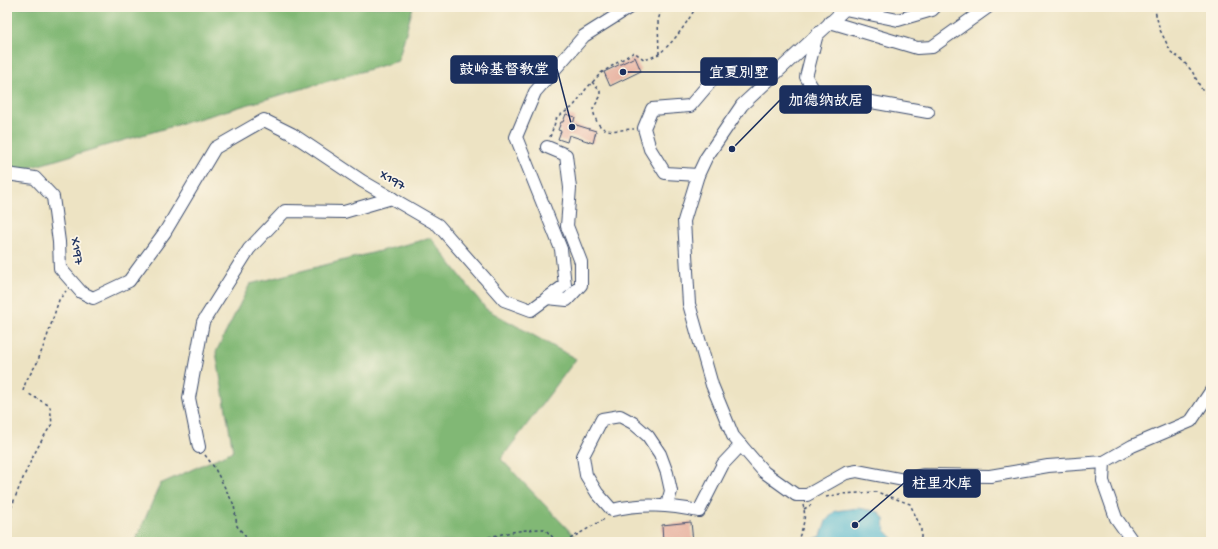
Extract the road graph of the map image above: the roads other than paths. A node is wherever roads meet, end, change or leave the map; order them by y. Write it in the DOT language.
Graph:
graph roads {
  1 [pos="630,7"];
  2 [pos="935,7"];
  3 [pos="988,7"];
  4 [pos="830,22"];
  5 [pos="817,34"];
  6 [pos="724,66"];
  7 [pos="928,112"];
  8 [pos="547,147"];
  9 [pos="7,174"];
  10 [pos="698,175"];
  11 [pos="392,198"];
  12 [pos="547,298"];
  13 [pos="1211,391"];
  14 [pos="741,445"];
  15 [pos="199,447"];
  16 [pos="1104,462"];
  17 [pos="667,506"];
  18 [pos="1133,542"];
  1 -- 12 [label="street, X197 / X197"];
  2 -- 4 [label="street"];
  3 -- 4 [label="street"];
  4 -- 5 [label="street"];
  5 -- 7 [label="street"];
  5 -- 10 [label="street"];
  6 -- 10 [label="street"];
  8 -- 12 [label="street"];
  9 -- 11 [label="street, X197 / X197"];
  10 -- 14 [label="street"];
  11 -- 12 [label="street, X197 / X197"];
  11 -- 15 [label="street"];
  13 -- 16 [label="street"];
  14 -- 16 [label="street"];
  14 -- 17 [label="street"];
  16 -- 18 [label="street"];
  17 -- 17 [label="street"];
}
